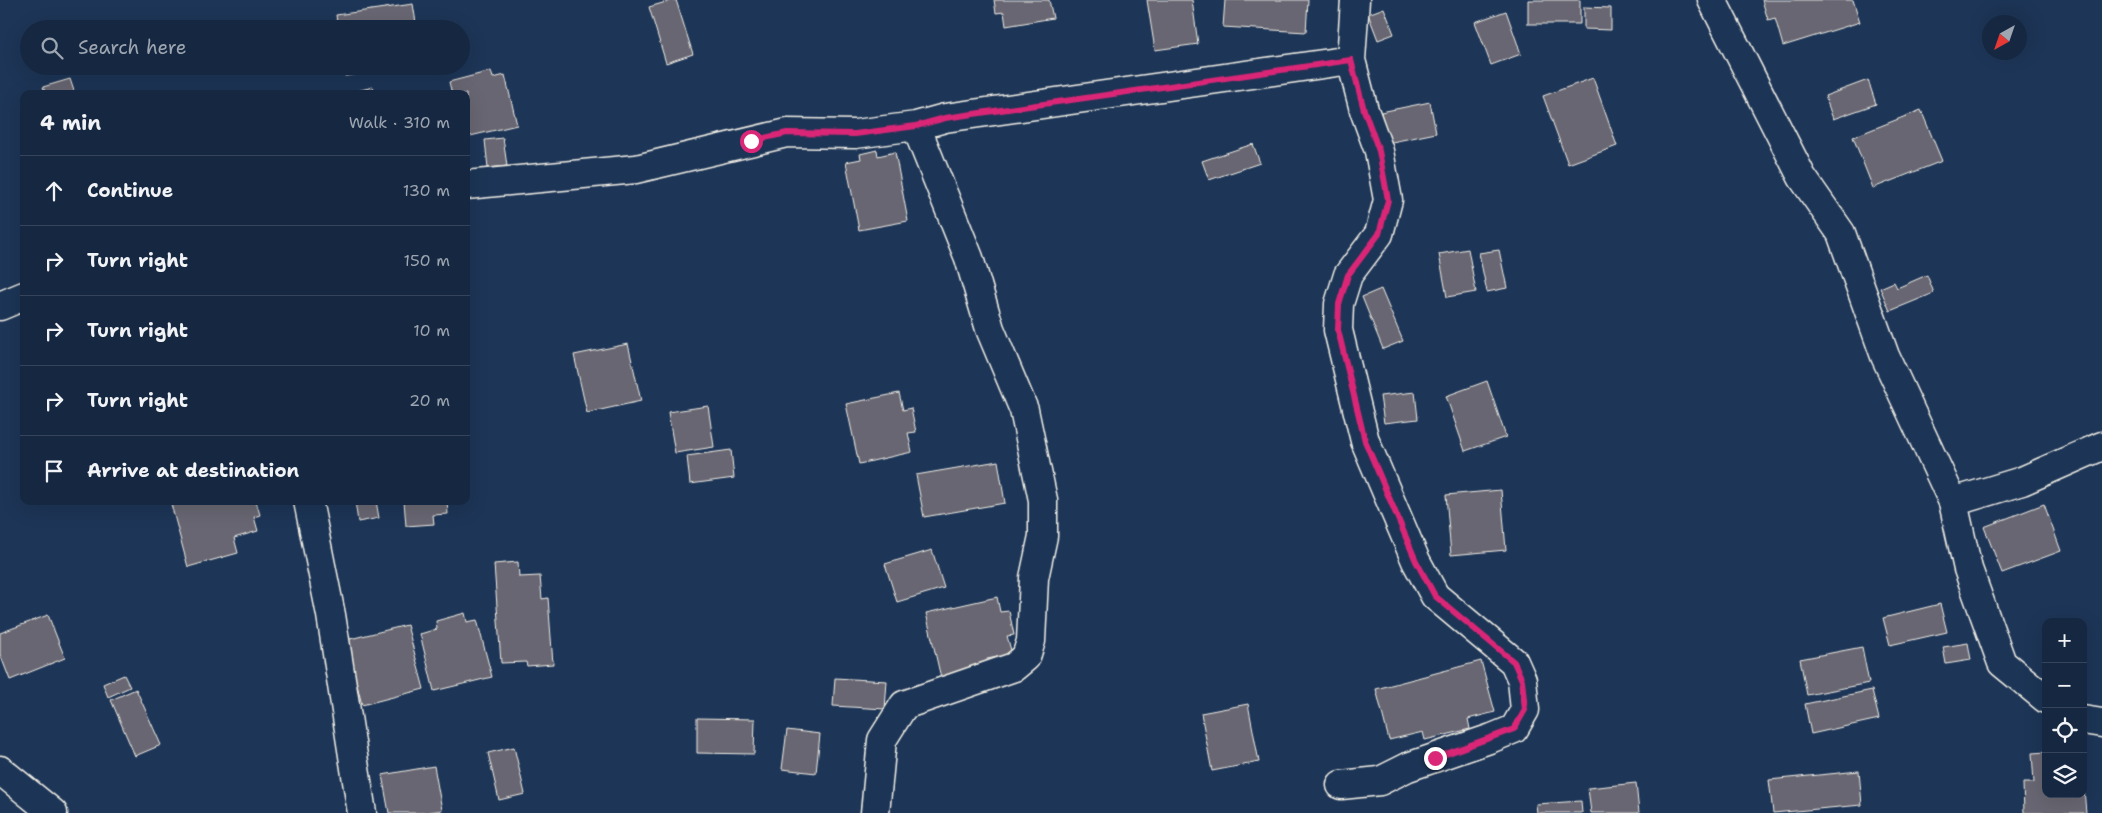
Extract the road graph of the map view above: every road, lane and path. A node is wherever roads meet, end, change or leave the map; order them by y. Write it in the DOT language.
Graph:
graph roads {
  1 [pos="1355,0"];
  2 [pos="1712,0"];
  3 [pos="1351,60"];
  4 [pos="916,126"];
  5 [pos="470,185"];
  6 [pos="20,298"];
  7 [pos="0,306"];
  8 [pos="2102,446"];
  9 [pos="1953,502"];
  10 [pos="309,505"];
  11 [pos="2042,697"];
  12 [pos="2087,721"];
  13 [pos="2102,723"];
  14 [pos="0,770"];
  15 [pos="1341,785"];
  16 [pos="53,813"];
  17 [pos="362,813"];
  18 [pos="875,813"];
  1 -- 3 [label="street"];
  2 -- 9 [label="street"];
  3 -- 4 [label="street"];
  3 -- 15 [label="street"];
  4 -- 5 [label="street"];
  4 -- 18 [label="street"];
  6 -- 7 [label="street"];
  8 -- 9 [label="street"];
  9 -- 11 [label="street"];
  10 -- 17 [label="street"];
  12 -- 13 [label="street"];
  14 -- 16 [label="street"];
}
